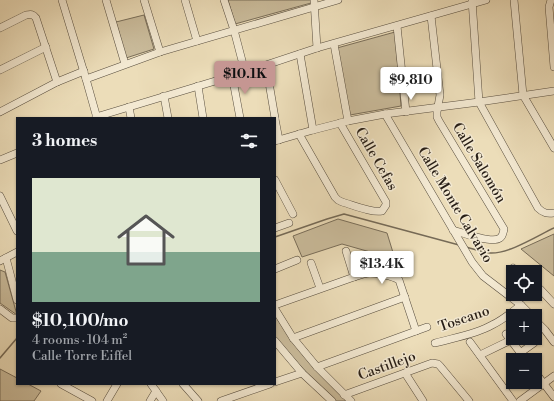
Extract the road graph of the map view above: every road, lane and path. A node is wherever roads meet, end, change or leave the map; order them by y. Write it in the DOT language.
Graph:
graph roads {
  1 [pos="62,0"];
  2 [pos="106,0"];
  3 [pos="144,0"];
  4 [pos="185,0"];
  5 [pos="224,0"];
  6 [pos="338,0"];
  7 [pos="486,0"];
  8 [pos="514,0"];
  9 [pos="551,0"];
  10 [pos="472,2"];
  11 [pos="315,4"];
  12 [pos="431,16"];
  13 [pos="397,26"];
  14 [pos="0,28"];
  15 [pos="234,30"];
  16 [pos="197,41"];
  17 [pos="334,44"];
  18 [pos="46,47"];
  19 [pos="317,48"];
  20 [pos="160,52"];
  21 [pos="300,54"];
  22 [pos="125,64"];
  23 [pos="266,65"];
  24 [pos="554,67"];
  25 [pos="0,70"];
  26 [pos="84,71"];
  27 [pos="245,72"];
  28 [pos="232,75"];
  29 [pos="86,79"];
  30 [pos="57,82"];
  31 [pos="198,86"];
  32 [pos="554,91"];
  33 [pos="523,95"];
  34 [pos="164,96"];
  35 [pos="479,102"];
  36 [pos="129,107"];
  37 [pos="438,108"];
  38 [pos="0,112"];
  39 [pos="406,112"];
  40 [pos="385,114"];
  41 [pos="97,117"];
  42 [pos="131,117"];
  43 [pos="168,117"];
  44 [pos="203,117"];
  45 [pos="240,117"];
  46 [pos="275,117"];
  47 [pos="348,121"];
  48 [pos="340,124"];
  49 [pos="276,129"];
  50 [pos="313,130"];
  51 [pos="298,134"];
  52 [pos="277,140"];
  53 [pos="554,148"];
  54 [pos="16,153"];
  55 [pos="0,160"];
  56 [pos="276,185"];
  57 [pos="0,196"];
  58 [pos="292,214"];
  59 [pos="551,214"];
  60 [pos="289,223"];
  61 [pos="16,227"];
  62 [pos="276,228"];
  63 [pos="453,230"];
  64 [pos="346,251"];
  65 [pos="16,253"];
  66 [pos="3,260"];
  67 [pos="297,260"];
  68 [pos="311,263"];
  69 [pos="276,269"];
  70 [pos="354,277"];
  71 [pos="320,288"];
  72 [pos="542,291"];
  73 [pos="16,297"];
  74 [pos="404,297"];
  75 [pos="554,304"];
  76 [pos="276,305"];
  77 [pos="521,305"];
  78 [pos="0,309"];
  79 [pos="525,309"];
  80 [pos="276,311"];
  81 [pos="16,318"];
  82 [pos="428,327"];
  83 [pos="542,327"];
  84 [pos="416,331"];
  85 [pos="293,338"];
  86 [pos="470,342"];
  87 [pos="506,342"];
  88 [pos="554,342"];
  89 [pos="276,343"];
  90 [pos="435,343"];
  91 [pos="514,345"];
  92 [pos="531,345"];
  93 [pos="520,353"];
  94 [pos="480,355"];
  95 [pos="317,367"];
  96 [pos="302,373"];
  97 [pos="405,373"];
  98 [pos="554,376"];
  99 [pos="542,381"];
  100 [pos="276,382"];
  101 [pos="544,384"];
  102 [pos="63,385"];
  103 [pos="116,385"];
  104 [pos="152,385"];
  105 [pos="185,385"];
  106 [pos="268,385"];
  107 [pos="156,391"];
  108 [pos="344,395"];
  109 [pos="554,397"];
  110 [pos="236,399"];
  111 [pos="330,399"];
  112 [pos="92,401"];
  113 [pos="107,401"];
  114 [pos="150,401"];
  115 [pos="163,401"];
  116 [pos="198,401"];
  117 [pos="221,401"];
  118 [pos="320,401"];
  119 [pos="351,401"];
  120 [pos="423,401"];
  121 [pos="469,401"];
  122 [pos="514,401"];
  123 [pos="520,401"];
  1 -- 26 [label="street"];
  2 -- 22 [label="street"];
  3 -- 20 [label="street"];
  4 -- 16 [label="street"];
  5 -- 15 [label="street"];
  6 -- 11 [label="street"];
  7 -- 10 [label="street"];
  8 -- 33 [label="street"];
  9 -- 24 [label="street"];
  10 -- 12 [label="street"];
  10 -- 35 [label="street"];
  11 -- 15 [label="street"];
  11 -- 19 [label="street"];
  12 -- 13 [label="street"];
  12 -- 37 [label="street, Calle Salomón"];
  13 -- 17 [label="street"];
  13 -- 39 [label="street"];
  14 -- 18 [label="street"];
  15 -- 16 [label="street"];
  15 -- 27 [label="street"];
  16 -- 20 [label="street"];
  17 -- 19 [label="street"];
  17 -- 47 [label="street"];
  18 -- 25 [label="street"];
  18 -- 30 [label="street"];
  19 -- 21 [label="street"];
  20 -- 22 [label="street"];
  21 -- 23 [label="street"];
  21 -- 50 [label="street"];
  22 -- 29 [label="street"];
  23 -- 27 [label="street"];
  23 -- 46 [label="street"];
  26 -- 29 [label="street"];
  26 -- 30 [label="street"];
  27 -- 28 [label="street"];
  28 -- 31 [label="street"];
  28 -- 45 [label="street"];
  29 -- 41 [label="street"];
  30 -- 38 [label="street"];
  31 -- 34 [label="street"];
  31 -- 44 [label="street"];
  32 -- 33 [label="street"];
  33 -- 35 [label="street"];
  33 -- 53 [label="street"];
  34 -- 36 [label="street"];
  34 -- 43 [label="street"];
  35 -- 37 [label="street"];
  35 -- 59 [label="street"];
  36 -- 41 [label="street"];
  36 -- 42 [label="street"];
  37 -- 39 [label="street"];
  37 -- 63 [label="street, Calle Salomón"];
  39 -- 40 [label="street"];
  40 -- 47 [label="street"];
  40 -- 63 [label="street, Calle Monte Calvario"];
  47 -- 48 [label="street"];
  48 -- 50 [label="street"];
  48 -- 51 [label="street, Calle Cefas"];
  49 -- 52 [label="street"];
  50 -- 51 [label="street"];
  51 -- 52 [label="street"];
  54 -- 55 [label="street"];
  56 -- 58 [label="street"];
  57 -- 61 [label="street"];
  60 -- 62 [label="street"];
  63 -- 77 [label="street, Calle Monte Calvario"];
  64 -- 70 [label="street"];
  65 -- 66 [label="street"];
  66 -- 73 [label="street"];
  67 -- 69 [label="street"];
  68 -- 71 [label="street"];
  70 -- 71 [label="street"];
  70 -- 74 [label="street"];
  71 -- 76 [label="street"];
  72 -- 75 [label="street"];
  74 -- 84 [label="street"];
  74 -- 85 [label="street"];
  77 -- 79 [label="street, Calle Monte Calvario"];
  77 -- 90 [label="street, Toscano"];
  78 -- 81 [label="street"];
  80 -- 85 [label="street"];
  82 -- 84 [label="street"];
  83 -- 88 [label="street"];
  84 -- 95 [label="street"];
  85 -- 95 [label="street"];
  86 -- 94 [label="street"];
  87 -- 94 [label="street"];
  89 -- 96 [label="street"];
  91 -- 93 [label="street"];
  92 -- 93 [label="street"];
  94 -- 122 [label="street"];
  95 -- 108 [label="street"];
  96 -- 100 [label="street"];
  96 -- 111 [label="street"];
  97 -- 108 [label="street, Castillejo"];
  97 -- 120 [label="street"];
  97 -- 121 [label="street, Castillejo"];
  98 -- 101 [label="street"];
  99 -- 101 [label="street"];
  101 -- 109 [label="street"];
  101 -- 123 [label="street"];
  102 -- 112 [label="street"];
  103 -- 113 [label="street"];
  104 -- 107 [label="street"];
  105 -- 116 [label="street"];
  106 -- 110 [label="street"];
  107 -- 114 [label="street"];
  107 -- 115 [label="street"];
  108 -- 119 [label="street"];
  110 -- 117 [label="street"];
  111 -- 118 [label="street"];
}
